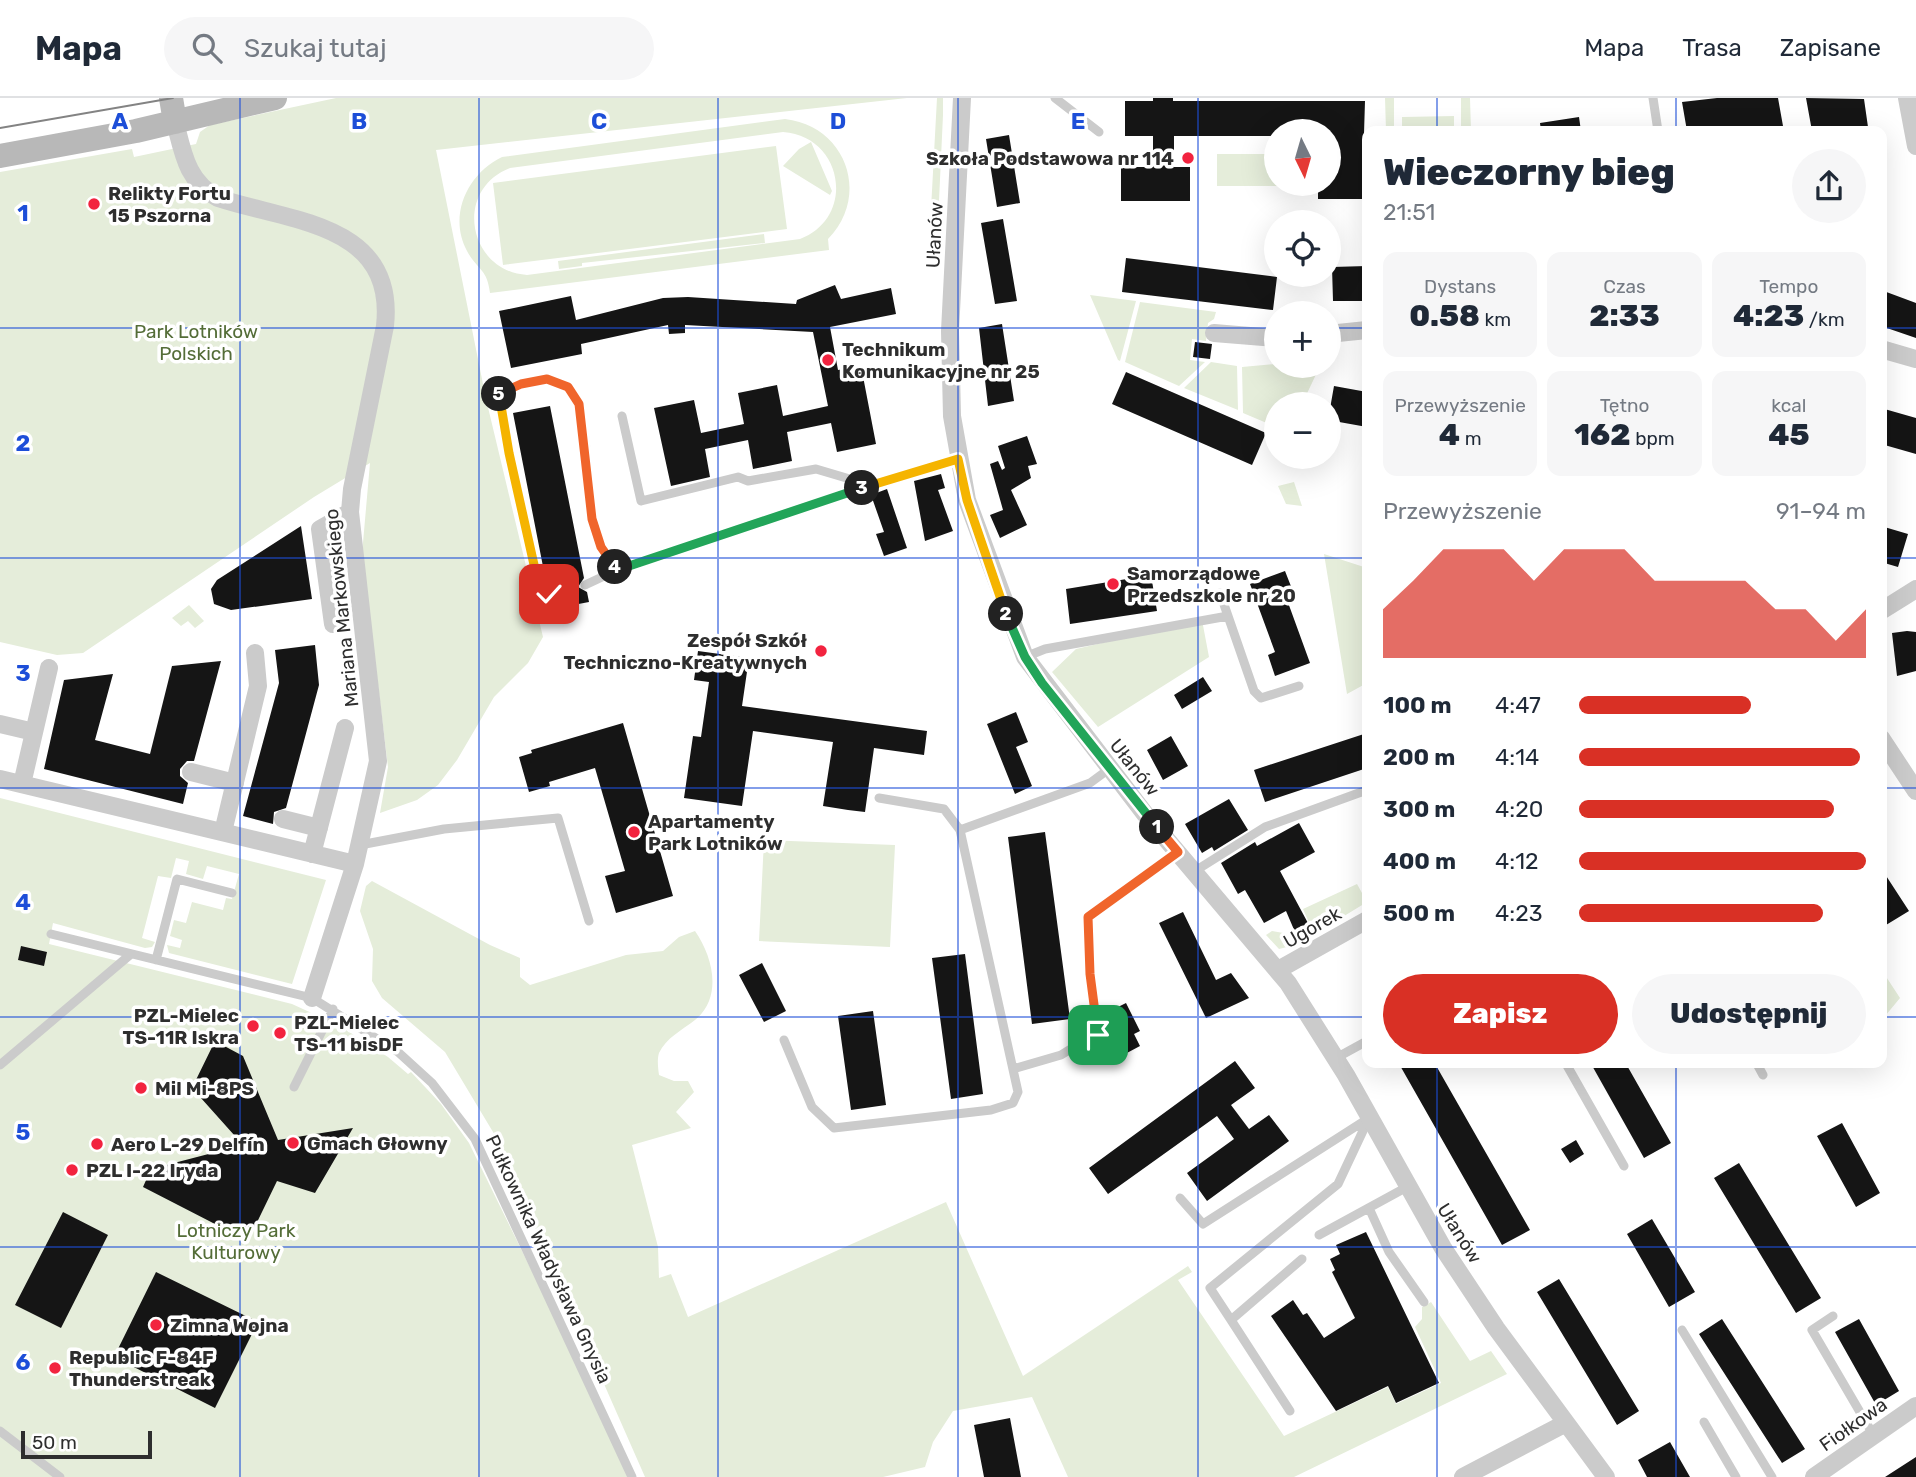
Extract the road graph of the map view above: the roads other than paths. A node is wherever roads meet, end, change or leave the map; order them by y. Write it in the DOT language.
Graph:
graph roads {
  1 [pos="275,98"];
  2 [pos="962,98"];
  3 [pos="1055,98"];
  4 [pos="1653,98"];
  5 [pos="1907,98"];
  6 [pos="173,110"];
  7 [pos="1657,126"];
  8 [pos="1100,132"];
  9 [pos="1916,146"];
  10 [pos="0,156"];
  11 [pos="1362,331"];
  12 [pos="1214,333"];
  13 [pos="1341,333"];
  14 [pos="1264,337"];
  15 [pos="1887,351"];
  16 [pos="1916,359"];
  17 [pos="622,416"];
  18 [pos="958,459"];
  19 [pos="872,485"];
  20 [pos="350,512"];
  21 [pos="617,570"];
  22 [pos="585,584"];
  23 [pos="1916,589"];
  24 [pos="1220,593"];
  25 [pos="549,594"];
  26 [pos="1887,607"];
  27 [pos="1228,616"];
  28 [pos="333,624"];
  29 [pos="255,653"];
  30 [pos="1025,657"];
  31 [pos="50,668"];
  32 [pos="1300,686"];
  33 [pos="0,724"];
  34 [pos="345,728"];
  35 [pos="34,732"];
  36 [pos="1887,747"];
  37 [pos="1109,769"];
  38 [pos="191,772"];
  39 [pos="0,779"];
  40 [pos="235,783"];
  41 [pos="22,784"];
  42 [pos="1916,791"];
  43 [pos="1362,792"];
  44 [pos="879,798"];
  45 [pos="283,819"];
  46 [pos="319,828"];
  47 [pos="960,830"];
  48 [pos="223,832"];
  49 [pos="360,845"];
  50 [pos="1178,852"];
  51 [pos="312,854"];
  52 [pos="355,864"];
  53 [pos="1195,871"];
  54 [pos="232,893"];
  55 [pos="589,921"];
  56 [pos="1362,923"];
  57 [pos="51,934"];
  58 [pos="131,954"];
  59 [pos="156,960"];
  60 [pos="1279,970"];
  61 [pos="312,998"];
  62 [pos="333,1009"];
  63 [pos="1098,1035"];
  64 [pos="784,1040"];
  65 [pos="1113,1043"];
  66 [pos="1362,1044"];
  67 [pos="1336,1058"];
  68 [pos="0,1065"];
  69 [pos="1568,1068"];
  70 [pos="1759,1068"];
  71 [pos="1013,1069"];
  72 [pos="1763,1075"];
  73 [pos="294,1087"];
  74 [pos="1369,1118"];
  75 [pos="1624,1166"];
  76 [pos="1407,1187"];
  77 [pos="1180,1198"];
  78 [pos="1369,1208"];
  79 [pos="1319,1234"];
  80 [pos="1302,1259"];
  81 [pos="1424,1302"];
  82 [pos="1833,1316"];
  83 [pos="1231,1320"];
  84 [pos="1682,1330"];
  85 [pos="1916,1406"];
  86 [pos="1290,1410"];
  87 [pos="1704,1422"];
  88 [pos="1566,1423"];
  89 [pos="0,1430"];
  90 [pos="1874,1436"];
  91 [pos="60,1477"];
  92 [pos="632,1477"];
  93 [pos="1463,1477"];
  94 [pos="1606,1477"];
  95 [pos="1736,1477"];
  96 [pos="1772,1477"];
  97 [pos="1814,1477"];
  1 -- 6 [label="main road"];
  2 -- 18 [label="street, Ułanów"];
  3 -- 8 [label="lane"];
  4 -- 7 [label="lane"];
  5 -- 9 [label="street"];
  6 -- 10 [label="main road"];
  6 -- 20 [label="street, Mariana Markowskiego"];
  11 -- 13 [label="street"];
  12 -- 14 [label="street"];
  15 -- 16 [label="street"];
  17 -- 19 [label="lane"];
  18 -- 19 [label="lane"];
  18 -- 30 [label="street, Ułanów"];
  19 -- 21 [label="lane"];
  20 -- 28 [label="street"];
  20 -- 49 [label="street, Mariana Markowskiego"];
  21 -- 22 [label="lane"];
  21 -- 25 [label="lane"];
  23 -- 26 [label="street"];
  24 -- 27 [label="lane"];
  27 -- 30 [label="lane"];
  27 -- 32 [label="lane"];
  29 -- 40 [label="street"];
  30 -- 37 [label="street, Ułanów"];
  31 -- 35 [label="street"];
  33 -- 35 [label="street"];
  34 -- 46 [label="street"];
  35 -- 41 [label="street"];
  36 -- 42 [label="street"];
  37 -- 47 [label="lane"];
  37 -- 50 [label="street, Ułanów"];
  38 -- 40 [label="street"];
  39 -- 41 [label="street"];
  40 -- 48 [label="street"];
  41 -- 48 [label="street"];
  43 -- 53 [label="lane"];
  44 -- 47 [label="lane"];
  45 -- 46 [label="street"];
  46 -- 51 [label="street"];
  47 -- 71 [label="lane"];
  48 -- 51 [label="street"];
  49 -- 52 [label="street, Mariana Markowskiego"];
  49 -- 55 [label="lane"];
  50 -- 53 [label="street, Ułanów"];
  50 -- 63 [label="lane"];
  51 -- 52 [label="street"];
  52 -- 61 [label="street, Mariana Markowskiego"];
  53 -- 60 [label="street, Ułanów"];
  54 -- 59 [label="lane"];
  56 -- 60 [label="street, Ugorek"];
  57 -- 58 [label="lane, Pułkownika Władysława Gnysia"];
  58 -- 59 [label="lane, Pułkownika Władysława Gnysia"];
  58 -- 68 [label="lane"];
  59 -- 61 [label="lane, Pułkownika Władysława Gnysia"];
  60 -- 67 [label="street, Ułanów"];
  61 -- 62 [label="lane, Pułkownika Władysława Gnysia"];
  62 -- 73 [label="lane"];
  62 -- 92 [label="lane, Pułkownika Władysława Gnysia"];
  63 -- 65 [label="lane"];
  63 -- 71 [label="lane"];
  64 -- 71 [label="lane"];
  66 -- 67 [label="lane"];
  67 -- 74 [label="street, Ułanów"];
  69 -- 75 [label="lane"];
  70 -- 72 [label="lane"];
  74 -- 76 [label="street, Ułanów"];
  74 -- 77 [label="lane"];
  74 -- 83 [label="lane"];
  76 -- 78 [label="lane"];
  76 -- 88 [label="street, Ułanów"];
  78 -- 79 [label="lane"];
  78 -- 81 [label="lane"];
  80 -- 83 [label="lane"];
  82 -- 90 [label="lane"];
  83 -- 86 [label="lane"];
  84 -- 96 [label="lane"];
  85 -- 90 [label="street, Fiołkowa"];
  87 -- 95 [label="lane"];
  88 -- 93 [label="street"];
  88 -- 94 [label="street, Ułanów"];
  89 -- 91 [label="lane"];
  90 -- 97 [label="street, Fiołkowa"];
}
